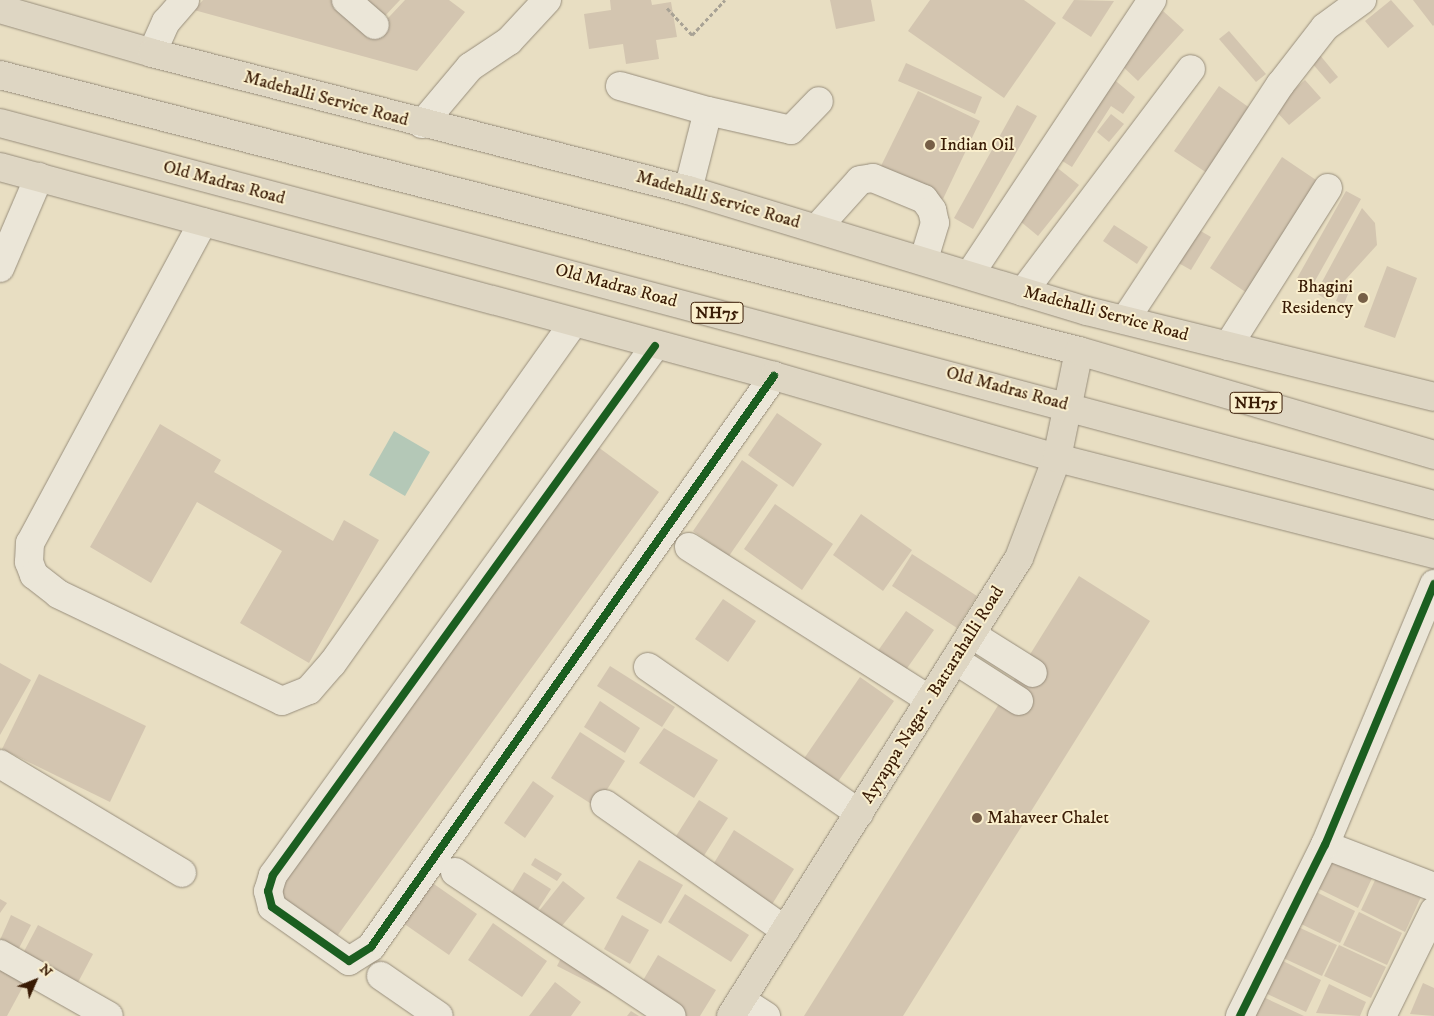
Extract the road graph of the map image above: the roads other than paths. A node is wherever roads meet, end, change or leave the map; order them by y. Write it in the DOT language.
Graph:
graph roads {
  1 [pos="185,0"];
  2 [pos="346,0"];
  3 [pos="547,0"];
  4 [pos="1152,0"];
  5 [pos="1362,0"];
  6 [pos="0,9"];
  7 [pos="375,25"];
  8 [pos="152,53"];
  9 [pos="1191,69"];
  10 [pos="0,75"];
  11 [pos="620,86"];
  12 [pos="819,102"];
  13 [pos="708,111"];
  14 [pos="0,123"];
  15 [pos="422,124"];
  16 [pos="0,167"];
  17 [pos="39,178"];
  18 [pos="1328,188"];
  19 [pos="688,190"];
  20 [pos="203,222"];
  21 [pos="817,228"];
  22 [pos="924,260"];
  23 [pos="0,268"];
  24 [pos="970,274"];
  25 [pos="1023,292"];
  26 [pos="1125,320"];
  27 [pos="573,324"];
  28 [pos="655,346"];
  29 [pos="1228,346"];
  30 [pos="1078,350"];
  31 [pos="774,376"];
  32 [pos="1434,397"];
  33 [pos="1066,405"];
  34 [pos="1434,455"];
  35 [pos="1057,458"];
  36 [pos="1434,505"];
  37 [pos="689,547"];
  38 [pos="1434,554"];
  39 [pos="1434,584"];
  40 [pos="971,634"];
  41 [pos="955,660"];
  42 [pos="648,667"];
  43 [pos="1033,673"];
  44 [pos="930,700"];
  45 [pos="1019,701"];
  46 [pos="0,764"];
  47 [pos="605,804"];
  48 [pos="859,813"];
  49 [pos="1325,845"];
  50 [pos="455,872"];
  51 [pos="182,873"];
  52 [pos="1434,887"];
  53 [pos="1434,911"];
  54 [pos="786,930"];
  55 [pos="0,954"];
  56 [pos="381,976"];
  57 [pos="736,1008"];
  58 [pos="109,1016"];
  59 [pos="439,1016"];
  60 [pos="672,1016"];
  61 [pos="766,1016"];
  62 [pos="1240,1016"];
  63 [pos="1382,1016"];
  1 -- 8 [label="street"];
  2 -- 7 [label="street"];
  3 -- 15 [label="street"];
  4 -- 24 [label="street"];
  5 -- 26 [label="street"];
  6 -- 8 [label="main road, Madehalli Service Road"];
  8 -- 15 [label="main road, Madehalli Service Road"];
  9 -- 25 [label="street"];
  10 -- 30 [label="main road, NH75"];
  11 -- 13 [label="street"];
  12 -- 13 [label="street"];
  13 -- 19 [label="street"];
  14 -- 33 [label="main road, Old Madras Road / NH75"];
  15 -- 19 [label="main road, Madehalli Service Road"];
  16 -- 17 [label="main road"];
  17 -- 20 [label="main road"];
  17 -- 23 [label="street"];
  18 -- 29 [label="street"];
  19 -- 21 [label="main road, Madehalli Service Road"];
  20 -- 27 [label="main road"];
  20 -- 27 [label="street"];
  21 -- 22 [label="main road, Madehalli Service Road"];
  21 -- 22 [label="street"];
  22 -- 24 [label="main road, Madehalli Service Road"];
  24 -- 25 [label="main road, Madehalli Service Road"];
  25 -- 26 [label="main road, Madehalli Service Road"];
  26 -- 29 [label="main road, Madehalli Service Road"];
  27 -- 28 [label="main road"];
  28 -- 31 [label="main road"];
  28 -- 31 [label="street"];
  29 -- 32 [label="main road, Madehalli Service Road"];
  30 -- 33 [label="main road, Ayyappa Nagar - Battarahalli Road"];
  30 -- 34 [label="main road, NH75"];
  31 -- 35 [label="main road"];
  33 -- 35 [label="main road, Ayyappa Nagar - Battarahalli Road"];
  33 -- 36 [label="main road, Old Madras Road / NH75"];
  35 -- 38 [label="main road"];
  35 -- 40 [label="main road, Ayyappa Nagar - Battarahalli Road"];
  37 -- 44 [label="street"];
  39 -- 49 [label="street"];
  40 -- 41 [label="main road, Ayyappa Nagar - Battarahalli Road"];
  40 -- 43 [label="street"];
  41 -- 44 [label="main road, Ayyappa Nagar - Battarahalli Road"];
  41 -- 45 [label="street"];
  42 -- 48 [label="street"];
  44 -- 48 [label="main road, Ayyappa Nagar - Battarahalli Road"];
  46 -- 51 [label="street"];
  47 -- 54 [label="street"];
  48 -- 54 [label="main road, Ayyappa Nagar - Battarahalli Road"];
  49 -- 52 [label="street"];
  49 -- 62 [label="street"];
  50 -- 60 [label="street"];
  53 -- 63 [label="street"];
  54 -- 57 [label="main road, Ayyappa Nagar - Battarahalli Road"];
  55 -- 58 [label="street"];
  56 -- 59 [label="street"];
  57 -- 61 [label="street"];
}
